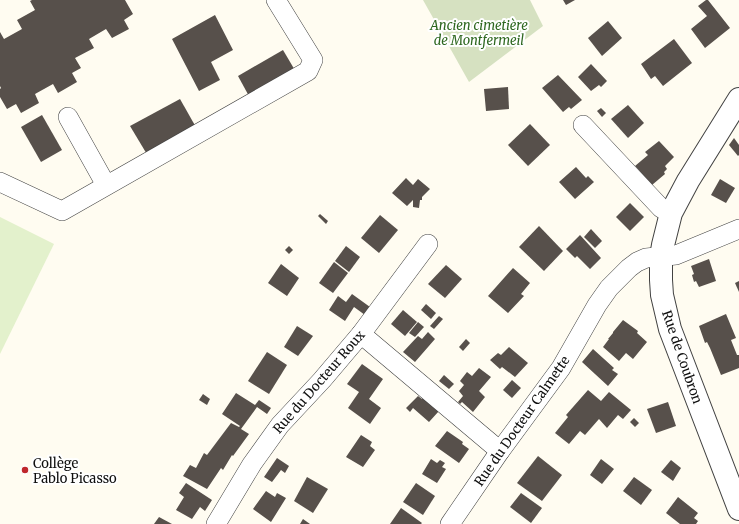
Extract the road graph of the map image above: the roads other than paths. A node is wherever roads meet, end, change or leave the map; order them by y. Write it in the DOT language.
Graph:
graph roads {
  1 [pos="276,0"];
  2 [pos="739,99"];
  3 [pos="68,117"];
  4 [pos="583,125"];
  5 [pos="0,182"];
  6 [pos="106,185"];
  7 [pos="671,213"];
  8 [pos="739,229"];
  9 [pos="428,244"];
  10 [pos="661,257"];
  11 [pos="362,334"];
  12 [pos="500,451"];
  13 [pos="739,509"];
  14 [pos="216,524"];
  15 [pos="450,524"];
  1 -- 6 [label="street"];
  2 -- 7 [label="street, Rue de Coubron"];
  3 -- 6 [label="street"];
  4 -- 7 [label="street"];
  5 -- 6 [label="street"];
  7 -- 10 [label="street, Rue de Coubron"];
  8 -- 10 [label="street, Rue du Docteur Calmette"];
  9 -- 11 [label="street, Rue du Docteur Roux"];
  10 -- 12 [label="street, Rue du Docteur Calmette"];
  10 -- 13 [label="street, Rue de Coubron"];
  11 -- 12 [label="street"];
  11 -- 14 [label="street, Rue du Docteur Roux"];
  12 -- 15 [label="street, Rue du Docteur Calmette"];
}
